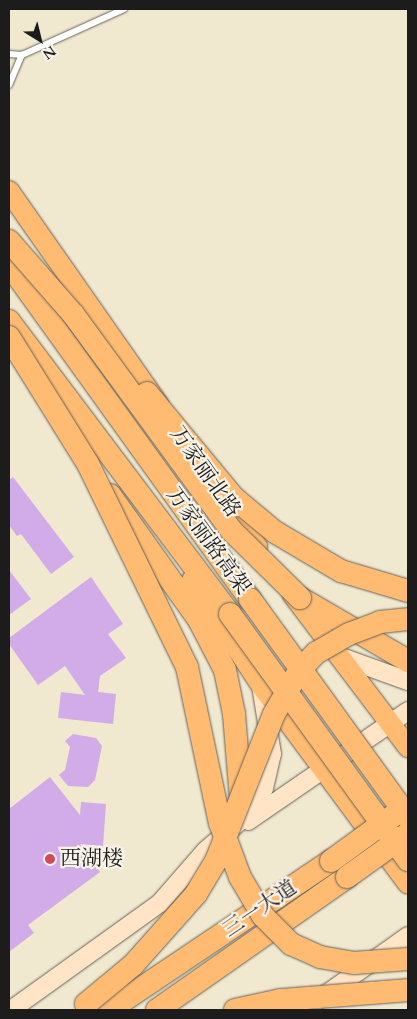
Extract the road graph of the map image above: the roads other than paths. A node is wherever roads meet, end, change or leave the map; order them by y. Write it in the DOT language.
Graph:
graph roads {
  1 [pos="124,9"];
  2 [pos="9,54"];
  3 [pos="22,55"];
  4 [pos="9,85"];
  5 [pos="9,191"];
  6 [pos="9,241"];
  7 [pos="9,264"];
  8 [pos="72,314"];
  9 [pos="9,321"];
  10 [pos="9,337"];
  11 [pos="9,346"];
  12 [pos="88,464"];
  13 [pos="408,591"];
  14 [pos="408,619"];
  15 [pos="344,658"];
  16 [pos="408,661"];
  17 [pos="408,681"];
  18 [pos="261,685"];
  19 [pos="408,711"];
  20 [pos="391,723"];
  21 [pos="408,747"];
  22 [pos="322,769"];
  23 [pos="241,799"];
  24 [pos="408,805"];
  25 [pos="408,817"];
  26 [pos="408,834"];
  27 [pos="206,850"];
  28 [pos="408,860"];
  29 [pos="408,884"];
  30 [pos="408,936"];
  31 [pos="408,959"];
  32 [pos="408,990"];
  33 [pos="82,1007"];
  34 [pos="11,1010"];
  35 [pos="109,1010"];
  36 [pos="157,1010"];
  37 [pos="235,1010"];
  38 [pos="304,1010"];
  1 -- 3 [label="lane"];
  2 -- 3 [label="lane"];
  3 -- 4 [label="lane"];
  5 -- 15 [label="main road, 万家丽北路"];
  6 -- 8 [label="highway, bridge"];
  7 -- 25 [label="highway, 万家丽路高架, bridge"];
  8 -- 13 [label="highway, bridge"];
  8 -- 16 [label="highway, bridge"];
  9 -- 28 [label="highway, 万家丽路高架, bridge"];
  10 -- 12 [label="highway, bridge"];
  11 -- 18 [label="main road"];
  12 -- 23 [label="highway, bridge"];
  12 -- 31 [label="highway, bridge"];
  14 -- 23 [label="highway, bridge"];
  15 -- 17 [label="main road"];
  15 -- 20 [label="main road, 万家丽北路"];
  18 -- 22 [label="main road"];
  18 -- 27 [label="main road"];
  19 -- 20 [label="main road"];
  20 -- 21 [label="main road, 万家丽北路"];
  20 -- 22 [label="main road"];
  22 -- 27 [label="main road"];
  22 -- 29 [label="main road"];
  23 -- 33 [label="highway, bridge"];
  24 -- 35 [label="highway, 三一大道, bridge"];
  26 -- 36 [label="highway, 三一大道, bridge"];
  27 -- 34 [label="main road"];
  30 -- 38 [label="main road"];
  32 -- 37 [label="highway, bridge"];
}
